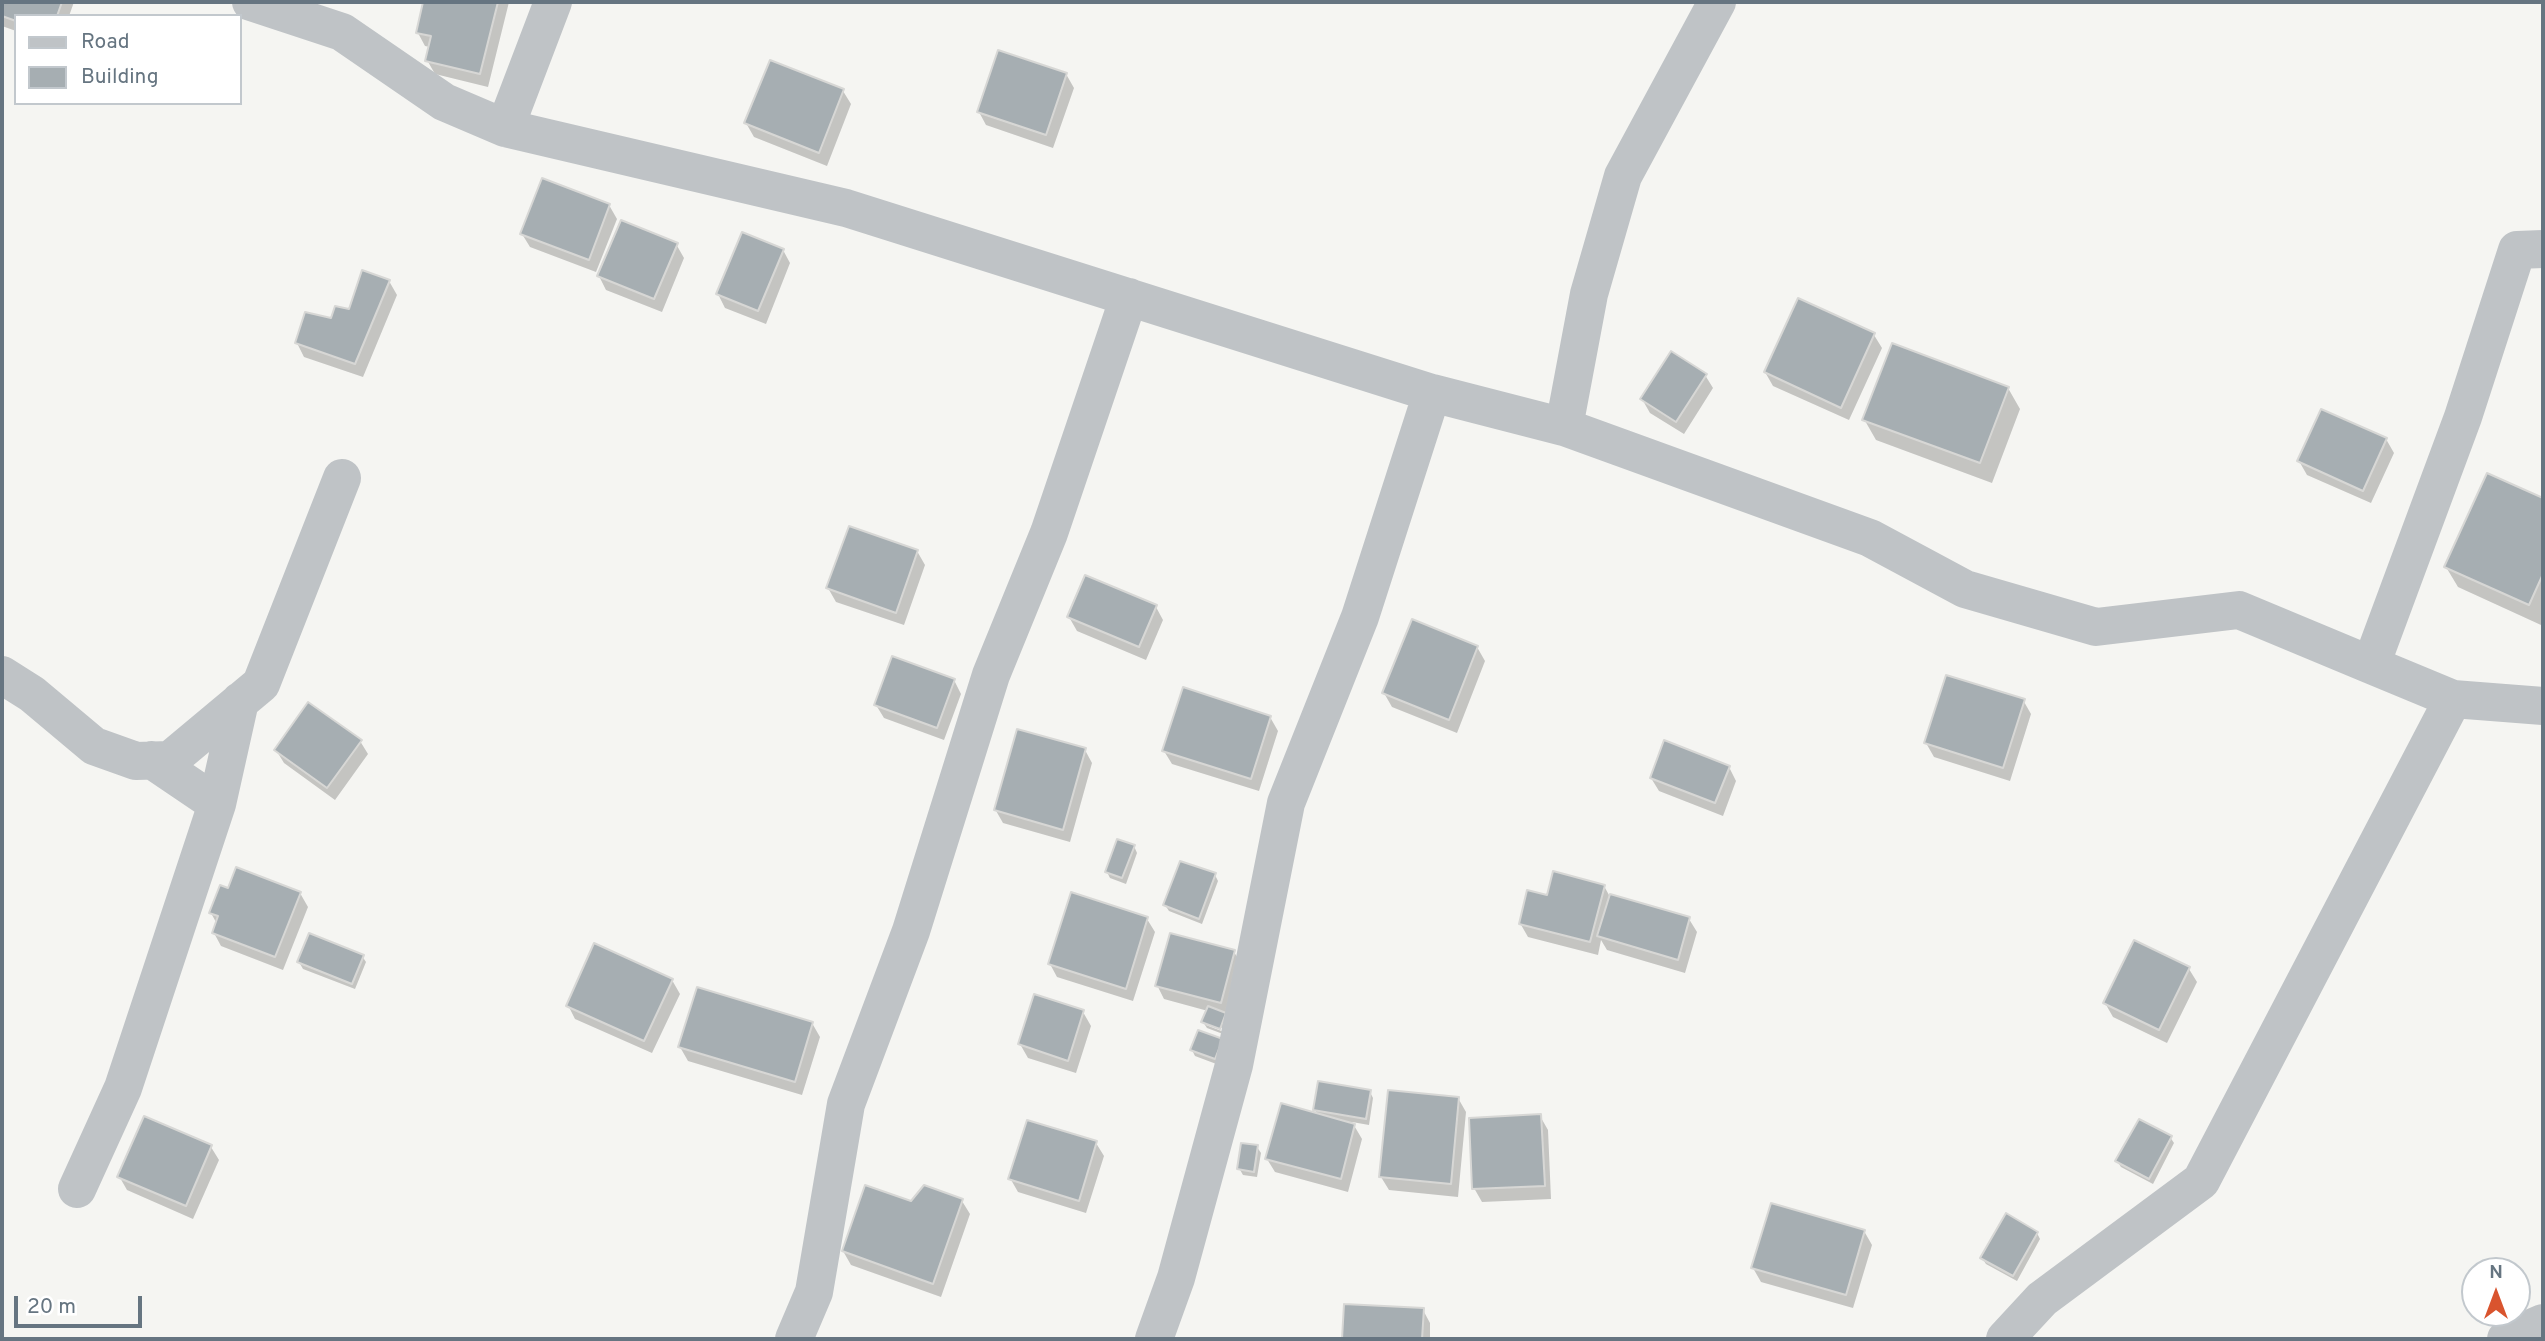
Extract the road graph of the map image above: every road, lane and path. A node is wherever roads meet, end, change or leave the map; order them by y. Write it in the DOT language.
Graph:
graph roads {
  1 [pos="251,2"];
  2 [pos="552,2"];
  3 [pos="1717,2"];
  4 [pos="505,128"];
  5 [pos="2543,249"];
  6 [pos="1129,297"];
  7 [pos="1432,393"];
  8 [pos="1564,427"];
  9 [pos="342,478"];
  10 [pos="2371,665"];
  11 [pos="2,675"];
  12 [pos="2453,699"];
  13 [pos="240,701"];
  14 [pos="2543,706"];
  15 [pos="152,760"];
  16 [pos="217,804"];
  17 [pos="77,1189"];
  18 [pos="2543,1323"];
  19 [pos="793,1339"];
  20 [pos="1154,1339"];
  21 [pos="2005,1339"];
  22 [pos="2506,1339"];
  1 -- 4 [label="street"];
  2 -- 4 [label="street"];
  3 -- 8 [label="street"];
  4 -- 6 [label="street"];
  5 -- 10 [label="street"];
  6 -- 7 [label="street"];
  6 -- 19 [label="street"];
  7 -- 8 [label="street"];
  7 -- 20 [label="street"];
  8 -- 10 [label="street"];
  9 -- 13 [label="street"];
  10 -- 12 [label="street"];
  11 -- 15 [label="street"];
  12 -- 14 [label="street"];
  12 -- 21 [label="street"];
  13 -- 15 [label="street"];
  13 -- 16 [label="street"];
  15 -- 16 [label="street"];
  16 -- 17 [label="street"];
  18 -- 22 [label="street"];
}
